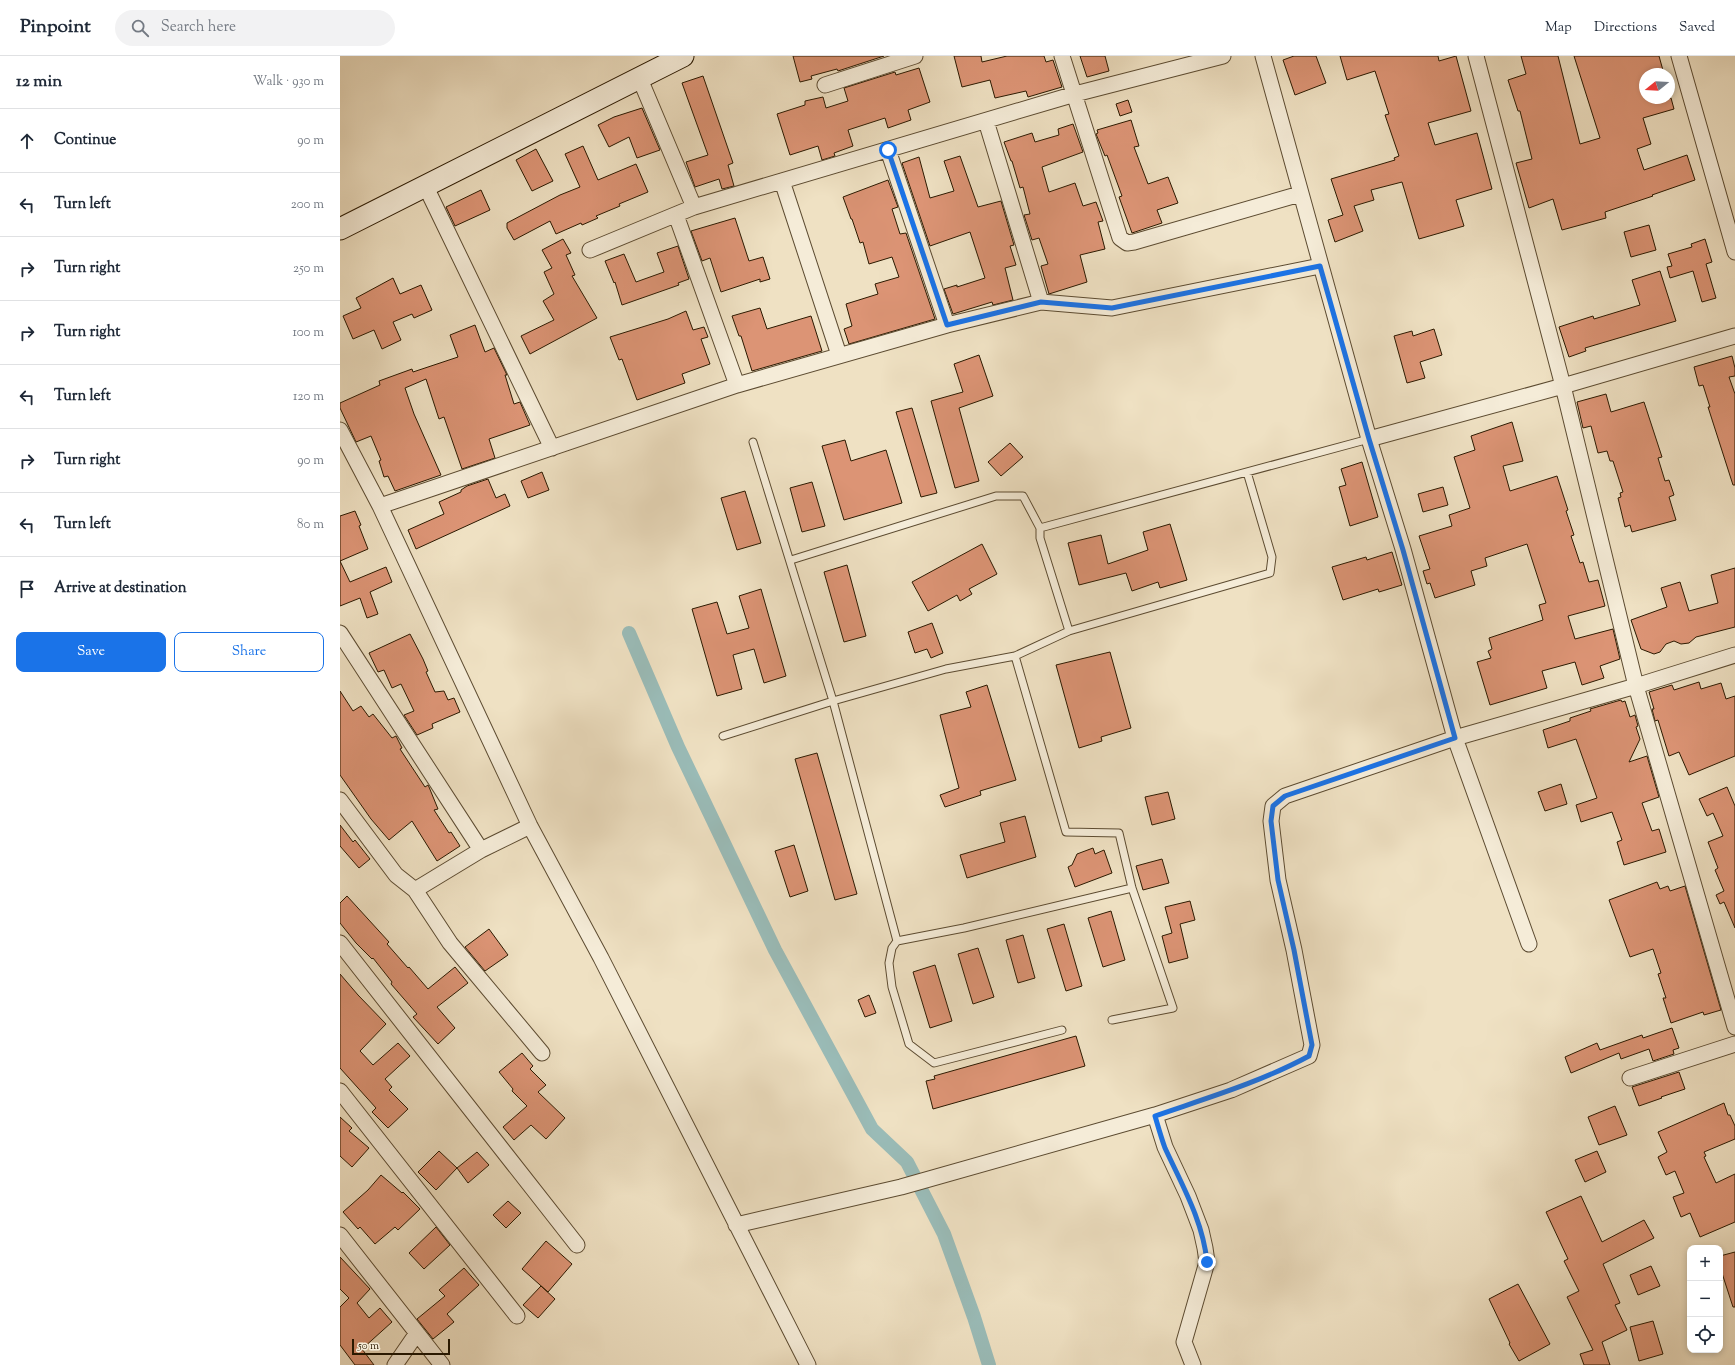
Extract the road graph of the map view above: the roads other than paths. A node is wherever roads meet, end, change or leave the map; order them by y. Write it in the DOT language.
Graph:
graph roads {
  1 [pos="683,56"];
  2 [pos="915,56"];
  3 [pos="1062,56"];
  4 [pos="1223,56"];
  5 [pos="1263,56"];
  6 [pos="1476,56"];
  7 [pos="1679,56"];
  8 [pos="640,79"];
  9 [pos="825,85"];
  10 [pos="1075,94"];
  11 [pos="986,121"];
  12 [pos="888,150"];
  13 [pos="782,181"];
  14 [pos="425,185"];
  15 [pos="1300,194"];
  16 [pos="694,207"];
  17 [pos="676,214"];
  18 [pos="340,229"];
  19 [pos="590,250"];
  20 [pos="1735,252"];
  21 [pos="1320,266"];
  22 [pos="1041,302"];
  23 [pos="947,325"];
  24 [pos="1735,336"];
  25 [pos="839,355"];
  26 [pos="737,386"];
  27 [pos="1563,386"];
  28 [pos="340,430"];
  29 [pos="1369,439"];
  30 [pos="753,442"];
  31 [pos="552,448"];
  32 [pos="1247,472"];
  33 [pos="380,506"];
  34 [pos="1040,528"];
  35 [pos="791,560"];
  36 [pos="1069,631"];
  37 [pos="340,632"];
  38 [pos="1735,655"];
  39 [pos="1015,656"];
  40 [pos="1636,686"];
  41 [pos="833,701"];
  42 [pos="723,736"];
  43 [pos="1455,738"];
  44 [pos="340,800"];
  45 [pos="530,826"];
  46 [pos="481,850"];
  47 [pos="1132,888"];
  48 [pos="415,890"];
  49 [pos="897,941"];
  50 [pos="340,943"];
  51 [pos="1529,944"];
  52 [pos="1112,1020"];
  53 [pos="1735,1027"];
  54 [pos="1062,1030"];
  55 [pos="1735,1044"];
  56 [pos="542,1053"];
  57 [pos="1630,1078"];
  58 [pos="340,1092"];
  59 [pos="1155,1116"];
  60 [pos="736,1225"];
  61 [pos="340,1235"];
  62 [pos="577,1245"];
  63 [pos="517,1316"];
  64 [pos="417,1333"];
  65 [pos="395,1365"];
  66 [pos="442,1365"];
  67 [pos="808,1365"];
  68 [pos="1193,1365"];
  1 -- 8 [label="street"];
  2 -- 9 [label="street"];
  3 -- 10 [label="street"];
  4 -- 10 [label="street"];
  5 -- 15 [label="street"];
  6 -- 27 [label="street"];
  7 -- 20 [label="street"];
  8 -- 14 [label="street"];
  8 -- 16 [label="street"];
  10 -- 11 [label="street"];
  10 -- 15 [label="street"];
  11 -- 12 [label="street"];
  11 -- 22 [label="street"];
  12 -- 13 [label="street"];
  12 -- 23 [label="street"];
  13 -- 16 [label="street"];
  13 -- 25 [label="street"];
  14 -- 18 [label="street"];
  14 -- 31 [label="street"];
  15 -- 21 [label="street"];
  16 -- 17 [label="street"];
  17 -- 19 [label="street"];
  17 -- 26 [label="street"];
  21 -- 22 [label="street"];
  21 -- 29 [label="street"];
  22 -- 23 [label="street"];
  23 -- 25 [label="street"];
  24 -- 27 [label="street"];
  25 -- 26 [label="street"];
  26 -- 31 [label="street"];
  27 -- 29 [label="street"];
  27 -- 40 [label="street"];
  28 -- 33 [label="street"];
  29 -- 32 [label="lane"];
  29 -- 43 [label="street"];
  30 -- 35 [label="lane"];
  31 -- 33 [label="street"];
  32 -- 34 [label="lane"];
  32 -- 36 [label="lane"];
  33 -- 45 [label="street"];
  34 -- 35 [label="lane"];
  34 -- 36 [label="lane"];
  35 -- 41 [label="lane"];
  36 -- 39 [label="lane"];
  37 -- 46 [label="street"];
  38 -- 40 [label="street"];
  39 -- 41 [label="lane"];
  39 -- 47 [label="lane"];
  40 -- 43 [label="street"];
  40 -- 53 [label="street"];
  41 -- 42 [label="lane"];
  41 -- 49 [label="lane"];
  43 -- 51 [label="street"];
  43 -- 59 [label="street"];
  44 -- 48 [label="street"];
  45 -- 46 [label="street"];
  45 -- 60 [label="street"];
  46 -- 48 [label="street"];
  47 -- 49 [label="lane"];
  47 -- 52 [label="lane"];
  48 -- 56 [label="street"];
  49 -- 54 [label="lane"];
  50 -- 62 [label="street"];
  55 -- 57 [label="street"];
  58 -- 63 [label="street"];
  59 -- 60 [label="street"];
  59 -- 68 [label="street"];
  60 -- 67 [label="street"];
  61 -- 64 [label="street"];
  64 -- 65 [label="street"];
  64 -- 66 [label="street"];
}
